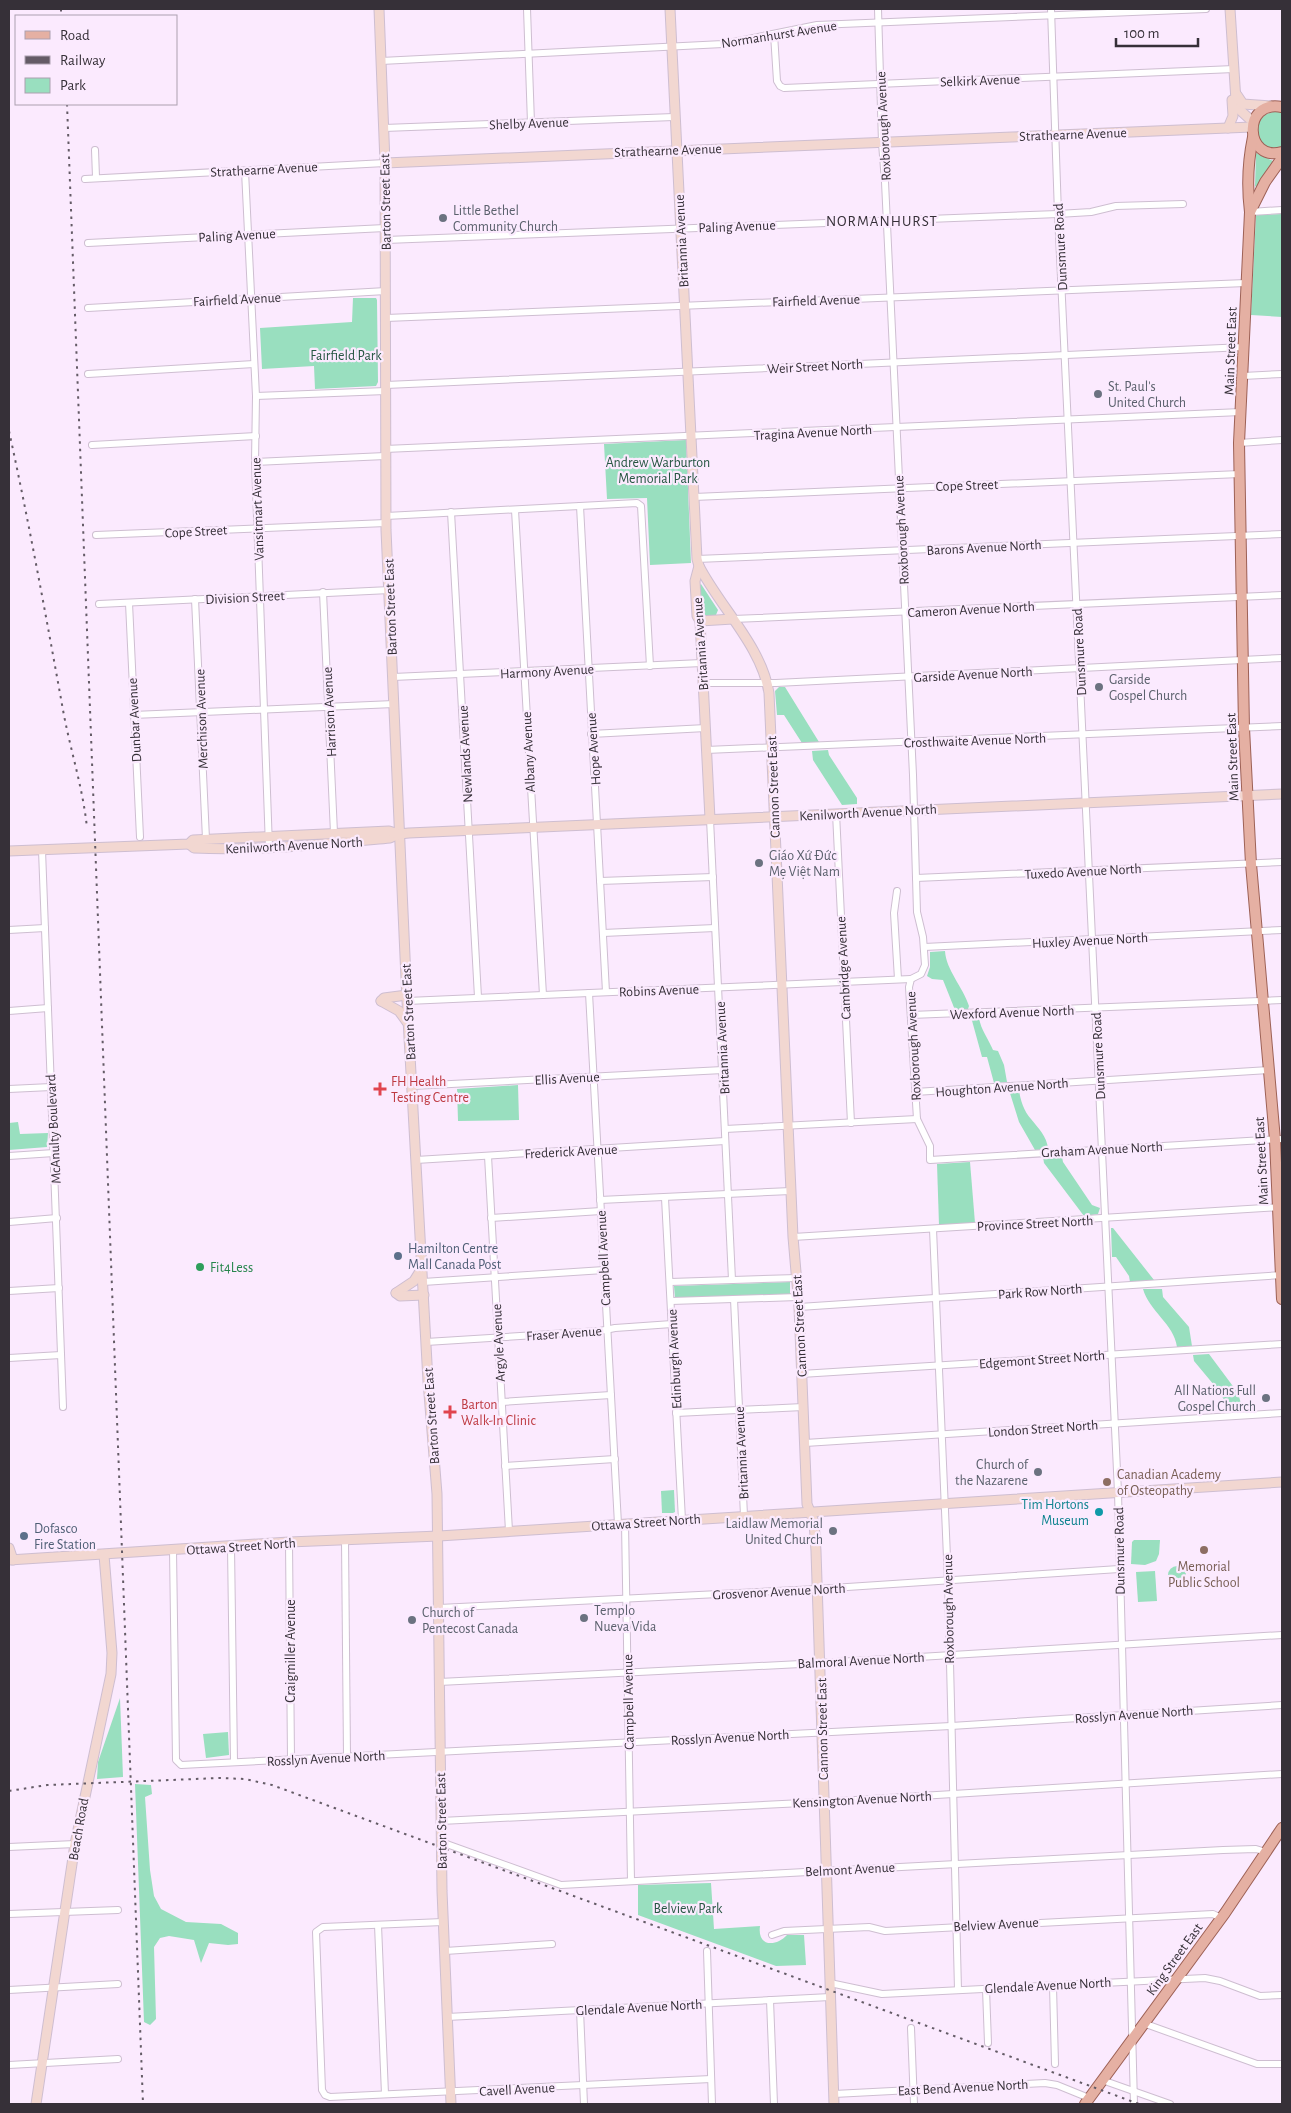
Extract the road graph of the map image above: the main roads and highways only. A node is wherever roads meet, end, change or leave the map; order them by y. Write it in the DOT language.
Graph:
graph roads {
  1 [pos="380,9"];
  2 [pos="670,9"];
  3 [pos="1230,9"];
  4 [pos="1236,91"];
  5 [pos="1279,106"];
  6 [pos="1228,128"];
  7 [pos="1253,129"];
  8 [pos="676,150"];
  9 [pos="1282,152"];
  10 [pos="1282,158"];
  11 [pos="385,163"];
  12 [pos="1250,212"];
  13 [pos="698,562"];
  14 [pos="733,619"];
  15 [pos="700,621"];
  16 [pos="1282,794"];
  17 [pos="1246,795"];
  18 [pos="774,816"];
  19 [pos="710,819"];
  20 [pos="400,834"];
  21 [pos="189,844"];
  22 [pos="9,851"];
  23 [pos="407,998"];
  24 [pos="408,1025"];
  25 [pos="1278,1139"];
  26 [pos="1280,1207"];
  27 [pos="422,1267"];
  28 [pos="1282,1275"];
  29 [pos="424,1295"];
  30 [pos="1282,1299"];
  31 [pos="1282,1482"];
  32 [pos="810,1512"];
  33 [pos="438,1536"];
  34 [pos="9,1548"];
  35 [pos="104,1555"];
  36 [pos="11,1560"];
  37 [pos="1282,1822"];
  38 [pos="1279,1832"];
  39 [pos="1087,2101"];
  40 [pos="36,2104"];
  41 [pos="451,2104"];
  42 [pos="834,2104"];
  1 -- 11 [label="main road, Barton Street East"];
  2 -- 8 [label="main road, Britannia Avenue"];
  3 -- 4 [label="main road"];
  4 -- 5 [label="main road"];
  4 -- 6 [label="main road"];
  4 -- 7 [label="main road"];
  5 -- 7 [label="main road"];
  6 -- 7 [label="main road, Strathearne Avenue"];
  6 -- 8 [label="main road, Strathearne Avenue"];
  7 -- 9 [label="main road"];
  7 -- 12 [label="main road, Main Street East"];
  8 -- 11 [label="main road, Strathearne Avenue"];
  8 -- 13 [label="main road, Britannia Avenue"];
  10 -- 12 [label="main road, Main Street East"];
  11 -- 20 [label="main road, Barton Street East"];
  12 -- 17 [label="main road, Main Street East"];
  13 -- 14 [label="main road, Cannon Street East"];
  13 -- 15 [label="main road, Britannia Avenue"];
  14 -- 15 [label="main road, Cameron Avenue North"];
  14 -- 18 [label="main road, Cannon Street East"];
  15 -- 19 [label="main road, Britannia Avenue"];
  16 -- 17 [label="main road, Kenilworth Avenue North"];
  17 -- 18 [label="main road, Kenilworth Avenue North"];
  17 -- 25 [label="main road, Main Street East"];
  18 -- 19 [label="main road, Kenilworth Avenue North"];
  18 -- 32 [label="main road, Cannon Street East"];
  19 -- 20 [label="main road, Kenilworth Avenue North"];
  20 -- 21 [label="main road, Kenilworth Avenue North"];
  20 -- 21 [label="main road, Kenilworth Avenue North"];
  20 -- 23 [label="main road, Barton Street East"];
  21 -- 22 [label="main road, Kenilworth Avenue North"];
  23 -- 24 [label="main road, Barton Street East"];
  23 -- 24 [label="main road"];
  24 -- 27 [label="main road, Barton Street East"];
  25 -- 26 [label="main road, Main Street East"];
  26 -- 28 [label="main road, Main Street East"];
  27 -- 29 [label="main road, Barton Street East"];
  27 -- 29 [label="main road"];
  28 -- 30 [label="main road, Main Street East"];
  29 -- 33 [label="main road, Barton Street East"];
  31 -- 32 [label="main road, Ottawa Street North"];
  32 -- 33 [label="main road, Ottawa Street North"];
  32 -- 42 [label="main road, Cannon Street East"];
  33 -- 35 [label="main road, Ottawa Street North"];
  33 -- 41 [label="main road, Barton Street East"];
  34 -- 36 [label="main road"];
  35 -- 36 [label="main road, Ottawa Street North"];
  35 -- 40 [label="main road, Beach Road"];
  37 -- 38 [label="main road"];
  38 -- 39 [label="main road, King Street East"];
}
